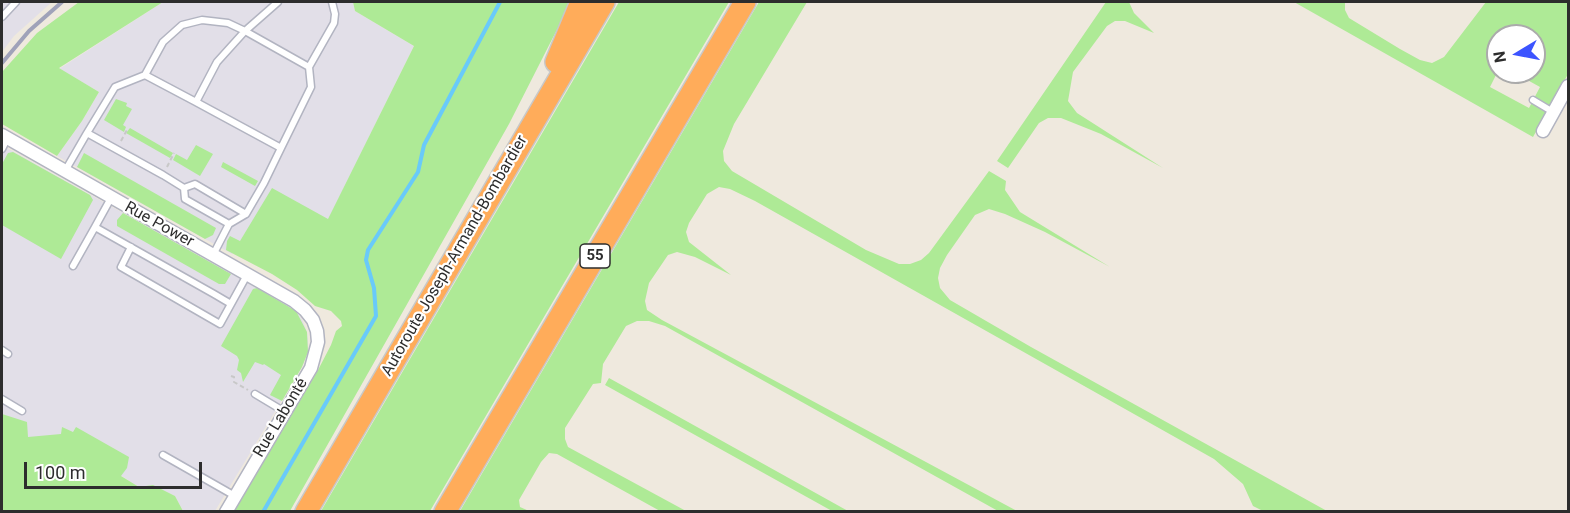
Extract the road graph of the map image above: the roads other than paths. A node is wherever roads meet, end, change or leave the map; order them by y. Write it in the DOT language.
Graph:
graph roads {
  1 [pos="16,2"];
  2 [pos="278,2"];
  3 [pos="332,2"];
  4 [pos="581,2"];
  5 [pos="604,2"];
  6 [pos="745,2"];
  7 [pos="2,17"];
  8 [pos="245,31"];
  9 [pos="309,67"];
  10 [pos="145,75"];
  11 [pos="1569,86"];
  12 [pos="1533,100"];
  13 [pos="196,102"];
  14 [pos="1554,112"];
  15 [pos="528,130"];
  16 [pos="1543,131"];
  17 [pos="87,133"];
  18 [pos="3,141"];
  19 [pos="281,148"];
  20 [pos="65,172"];
  21 [pos="184,188"];
  22 [pos="111,198"];
  23 [pos="246,214"];
  24 [pos="229,224"];
  25 [pos="95,226"];
  26 [pos="131,247"];
  27 [pos="213,255"];
  28 [pos="73,266"];
  29 [pos="247,275"];
  30 [pos="231,304"];
  31 [pos="313,320"];
  32 [pos="2,350"];
  33 [pos="8,354"];
  34 [pos="255,394"];
  35 [pos="2,399"];
  36 [pos="22,411"];
  37 [pos="285,412"];
  38 [pos="163,455"];
  39 [pos="235,496"];
  40 [pos="226,512"];
  41 [pos="306,512"];
  42 [pos="445,512"];
  1 -- 7 [label="lane"];
  2 -- 8 [label="lane"];
  3 -- 9 [label="lane"];
  4 -- 15 [label="highway"];
  5 -- 15 [label="highway, Autoroute Joseph-Armand-Bombardier"];
  6 -- 42 [label="highway, 55"];
  8 -- 9 [label="lane"];
  8 -- 10 [label="lane"];
  8 -- 13 [label="lane"];
  9 -- 19 [label="lane"];
  10 -- 13 [label="lane"];
  10 -- 17 [label="lane"];
  11 -- 14 [label="street"];
  12 -- 14 [label="lane"];
  13 -- 19 [label="lane"];
  14 -- 16 [label="street"];
  15 -- 41 [label="highway, Autoroute Joseph-Armand-Bombardier"];
  17 -- 20 [label="lane"];
  17 -- 21 [label="lane"];
  18 -- 20 [label="street, Rue Power"];
  19 -- 23 [label="lane"];
  20 -- 22 [label="street, Rue Power"];
  21 -- 23 [label="lane"];
  21 -- 24 [label="lane"];
  22 -- 25 [label="lane"];
  22 -- 27 [label="street, Rue Power"];
  23 -- 24 [label="lane"];
  24 -- 27 [label="lane"];
  25 -- 26 [label="lane"];
  25 -- 28 [label="lane"];
  26 -- 30 [label="lane"];
  26 -- 30 [label="lane"];
  27 -- 29 [label="street, Rue Power"];
  29 -- 30 [label="lane"];
  29 -- 31 [label="street, Rue Power"];
  31 -- 37 [label="street, Rue Labonté"];
  32 -- 33 [label="lane"];
  34 -- 37 [label="lane"];
  35 -- 36 [label="lane"];
  37 -- 39 [label="street, Rue Labonté"];
  38 -- 39 [label="lane"];
  39 -- 40 [label="street, Rue Labonté"];
}
